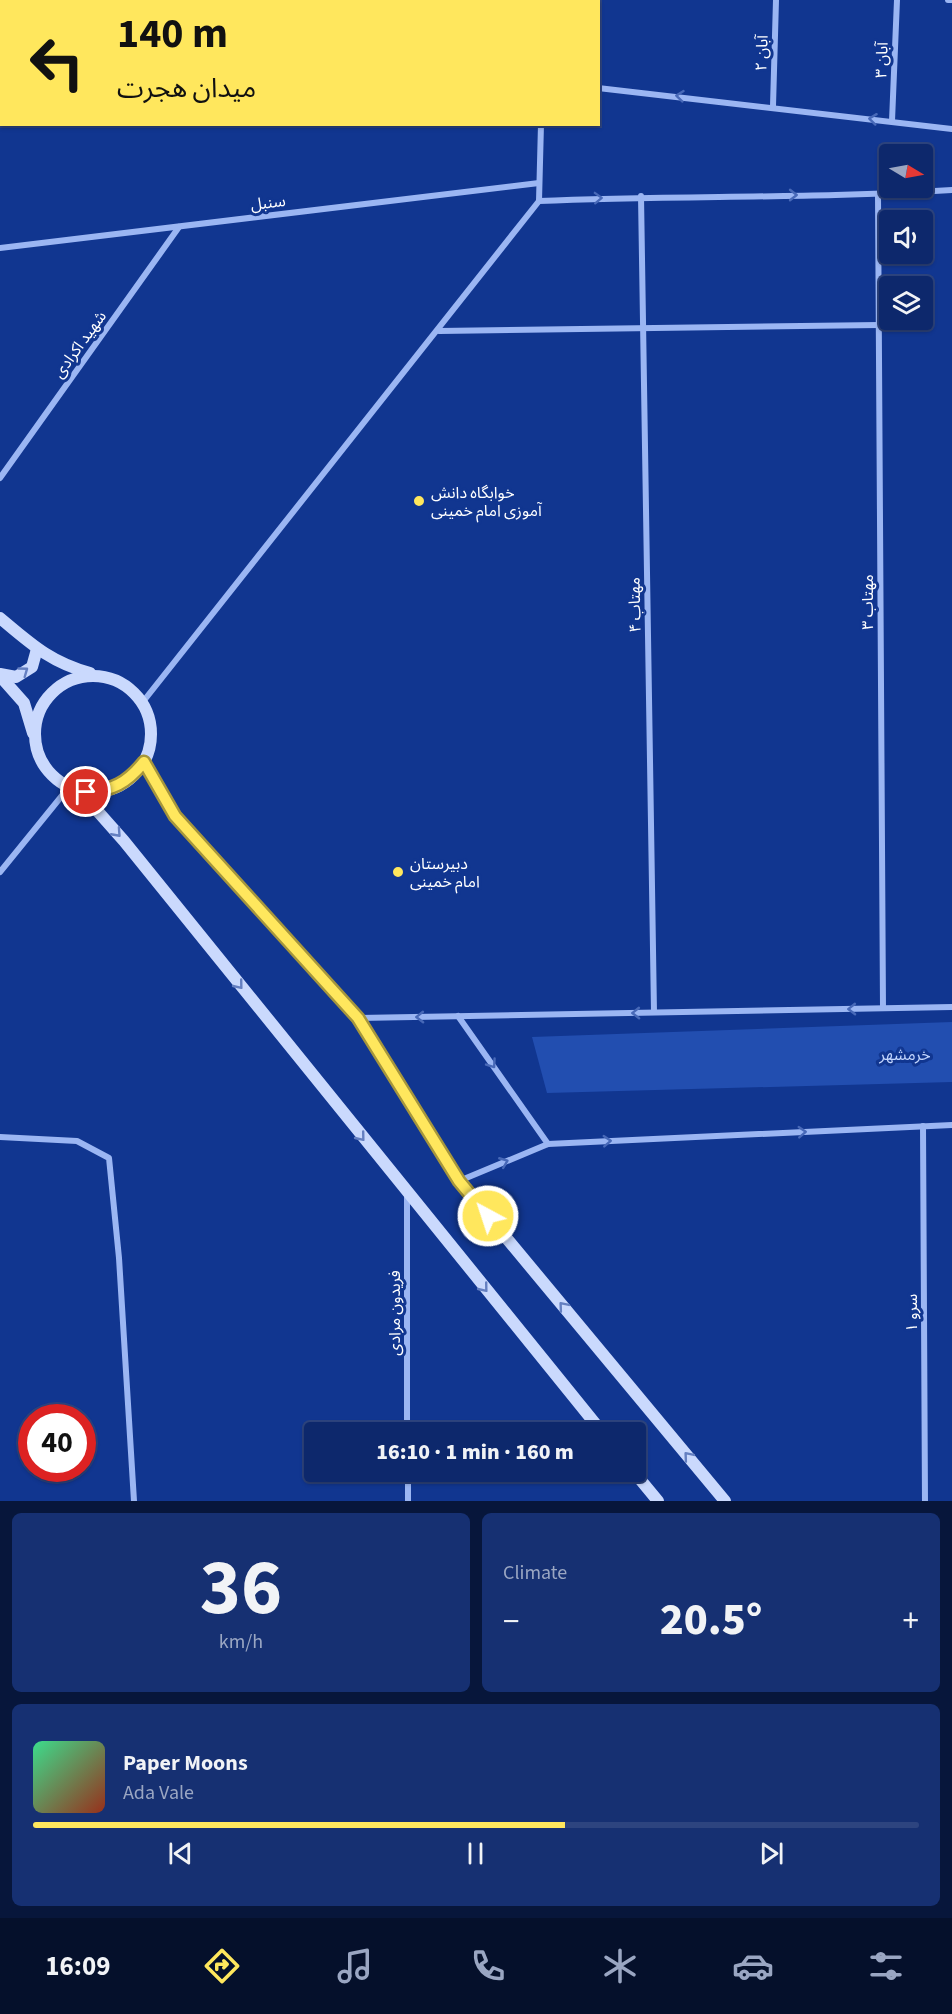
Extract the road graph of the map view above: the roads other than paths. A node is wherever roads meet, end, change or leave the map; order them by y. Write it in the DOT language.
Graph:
graph roads {
  1 [pos="776,0"];
  2 [pos="897,0"];
  3 [pos="948,0"];
  4 [pos="952,0"];
  5 [pos="600,88"];
  6 [pos="773,106"];
  7 [pos="892,121"];
  8 [pos="541,126"];
  9 [pos="952,129"];
  10 [pos="539,183"];
  11 [pos="952,190"];
  12 [pos="878,195"];
  13 [pos="641,196"];
  14 [pos="539,201"];
  15 [pos="179,227"];
  16 [pos="0,248"];
  17 [pos="879,325"];
  18 [pos="643,329"];
  19 [pos="879,330"];
  20 [pos="439,331"];
  21 [pos="0,478"];
  22 [pos="0,618"];
  23 [pos="37,649"];
  24 [pos="0,675"];
  25 [pos="98,676"];
  26 [pos="142,703"];
  27 [pos="36,744"];
  28 [pos="144,762"];
  29 [pos="73,788"];
  30 [pos="0,872"];
  31 [pos="952,1007"];
  32 [pos="882,1008"];
  33 [pos="654,1012"];
  34 [pos="458,1016"];
  35 [pos="358,1018"];
  36 [pos="952,1125"];
  37 [pos="923,1126"];
  38 [pos="0,1137"];
  39 [pos="548,1144"];
  40 [pos="459,1181"];
  41 [pos="407,1194"];
  42 [pos="407,1422"];
  43 [pos="594,1422"];
  44 [pos="408,1482"];
  45 [pos="642,1482"];
  46 [pos="134,1501"];
  47 [pos="408,1501"];
  48 [pos="658,1501"];
  49 [pos="725,1501"];
  50 [pos="925,1501"];
  1 -- 6 [label="street, آبان ۲"];
  2 -- 7 [label="street, آبان ۳"];
  3 -- 4 [label="street"];
  6 -- 5 [label="street, one-way"];
  7 -- 6 [label="street, one-way"];
  7 -- 9 [label="street"];
  8 -- 10 [label="street"];
  10 -- 14 [label="street"];
  10 -- 15 [label="street, سنبل"];
  11 -- 12 [label="street"];
  13 -- 12 [label="street, one-way"];
  12 -- 17 [label="street, مهتاب ۳"];
  14 -- 13 [label="street, one-way"];
  13 -- 18 [label="street, مهتاب ۴"];
  14 -- 20 [label="street"];
  15 -- 16 [label="street, سنبل"];
  15 -- 21 [label="street, شهید اکرادی"];
  17 -- 18 [label="street"];
  18 -- 20 [label="street"];
  18 -- 33 [label="street, مهتاب ۴"];
  19 -- 32 [label="street, مهتاب ۳"];
  20 -- 26 [label="street"];
  22 -- 23 [label="street"];
  24 -- 23 [label="street, one-way"];
  23 -- 25 [label="street"];
  24 -- 27 [label="street"];
  25 -- 26 [label="street"];
  25 -- 27 [label="street"];
  26 -- 28 [label="street"];
  27 -- 29 [label="street"];
  28 -- 29 [label="street"];
  28 -- 35 [label="street"];
  29 -- 30 [label="street"];
  29 -- 41 [label="street, one-way"];
  31 -- 32 [label="street"];
  32 -- 33 [label="street, one-way"];
  33 -- 34 [label="street, one-way"];
  34 -- 35 [label="street, one-way"];
  34 -- 39 [label="street, one-way"];
  35 -- 40 [label="street"];
  36 -- 37 [label="street"];
  39 -- 37 [label="street, one-way"];
  37 -- 50 [label="street, سرو ۱"];
  38 -- 46 [label="street"];
  40 -- 39 [label="street, one-way"];
  49 -- 40 [label="street, one-way"];
  41 -- 42 [label="street, فریدون مرادی"];
  41 -- 43 [label="street, one-way"];
  44 -- 47 [label="street"];
  45 -- 48 [label="street"];
}
